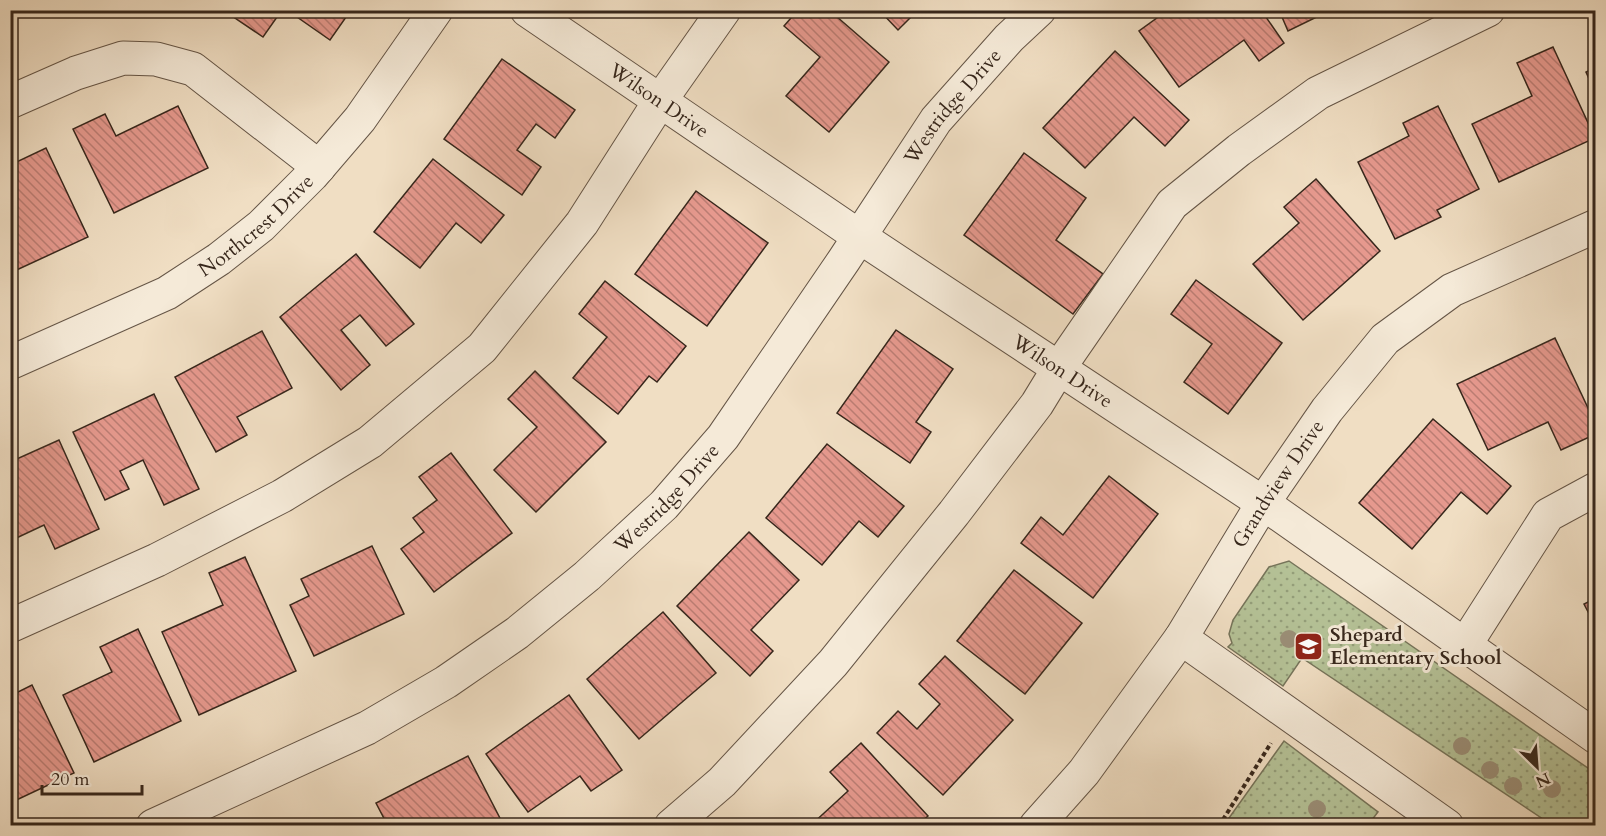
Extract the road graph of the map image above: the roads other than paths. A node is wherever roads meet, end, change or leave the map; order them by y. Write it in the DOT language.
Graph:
graph roads {
  1 [pos="436,10"];
  2 [pos="527,10"];
  3 [pos="724,10"];
  4 [pos="1039,10"];
  5 [pos="1488,10"];
  6 [pos="660,101"];
  7 [pos="10,102"];
  8 [pos="319,167"];
  9 [pos="1596,226"];
  10 [pos="860,237"];
  11 [pos="10,363"];
  12 [pos="1059,368"];
  13 [pos="1596,489"];
  14 [pos="1263,503"];
  15 [pos="10,626"];
  16 [pos="1181,638"];
  17 [pos="1465,645"];
  18 [pos="1596,737"];
  19 [pos="153,825"];
  20 [pos="671,825"];
  21 [pos="1036,825"];
  22 [pos="1447,825"];
  1 -- 8 [label="street, Northcrest Drive"];
  2 -- 6 [label="street, Wilson Drive"];
  3 -- 6 [label="street"];
  4 -- 10 [label="street, Westridge Drive"];
  5 -- 12 [label="street"];
  6 -- 10 [label="street, Wilson Drive"];
  6 -- 15 [label="street"];
  7 -- 8 [label="street"];
  8 -- 11 [label="street, Northcrest Drive"];
  9 -- 14 [label="street, Grandview Drive"];
  10 -- 12 [label="street, Wilson Drive"];
  10 -- 19 [label="street, Westridge Drive"];
  12 -- 14 [label="street, Wilson Drive"];
  12 -- 20 [label="street"];
  13 -- 17 [label="street"];
  14 -- 16 [label="street, Grandview Drive"];
  14 -- 17 [label="street, Wilson Drive"];
  16 -- 21 [label="street, Grandview Drive"];
  16 -- 22 [label="street"];
  17 -- 18 [label="street, Wilson Drive"];
}
